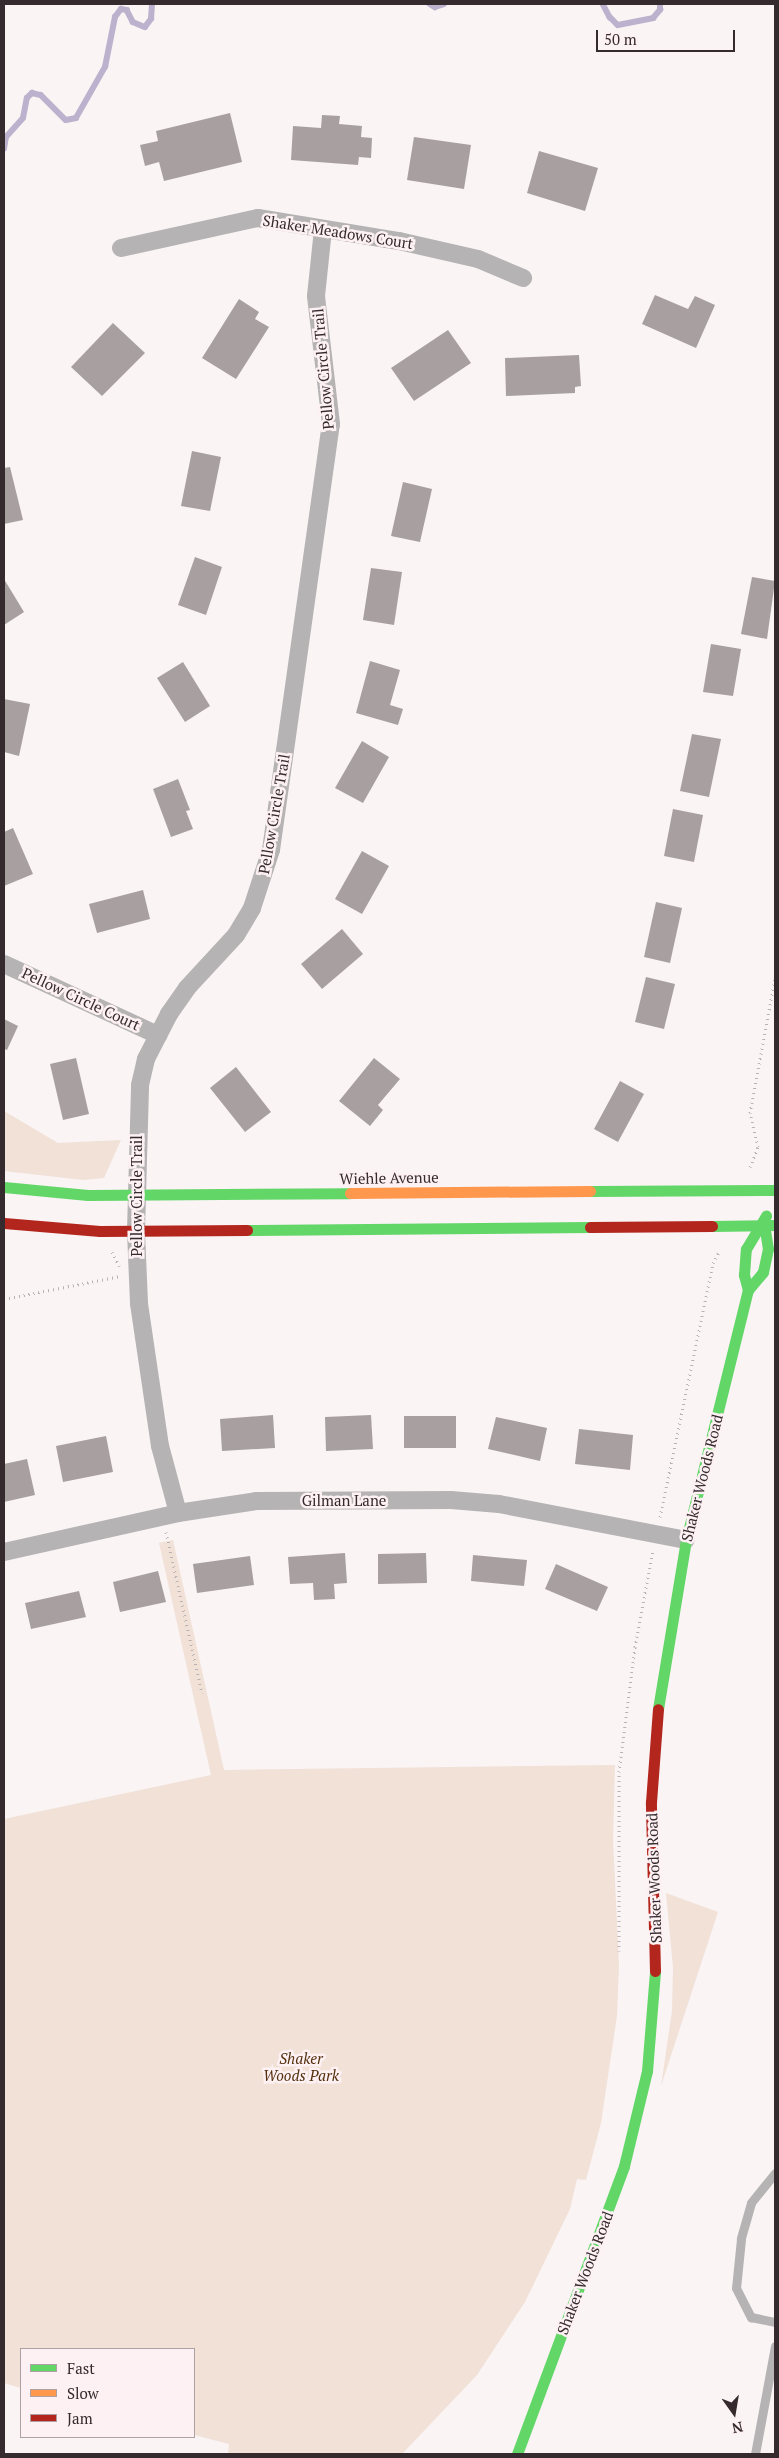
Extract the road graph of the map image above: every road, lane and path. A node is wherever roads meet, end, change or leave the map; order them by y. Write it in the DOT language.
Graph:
graph roads {
  1 [pos="323,229"];
  2 [pos="121,248"];
  3 [pos="522,278"];
  4 [pos="4,964"];
  5 [pos="775,978"];
  6 [pos="158,1035"];
  7 [pos="750,1167"];
  8 [pos="4,1187"];
  9 [pos="773,1194"];
  10 [pos="136,1195"];
  11 [pos="4,1223"];
  12 [pos="769,1225"];
  13 [pos="136,1231"];
  14 [pos="720,1250"];
  15 [pos="114,1252"];
  16 [pos="748,1290"];
  17 [pos="4,1299"];
  18 [pos="170,1515"];
  19 [pos="657,1534"];
  20 [pos="686,1540"];
  21 [pos="4,1552"];
  22 [pos="202,1693"];
  23 [pos="619,1951"];
  24 [pos="775,2173"];
  25 [pos="775,2322"];
  26 [pos="775,2346"];
  27 [pos="517,2454"];
  28 [pos="755,2454"];
  1 -- 2 [label="street, Shaker Meadows Court"];
  1 -- 3 [label="street, Shaker Meadows Court"];
  1 -- 6 [label="street, Pellow Circle Trail"];
  4 -- 6 [label="street, Pellow Circle Court"];
  5 -- 7 [label="path"];
  6 -- 10 [label="street, Pellow Circle Trail"];
  8 -- 10 [label="main road, Wiehle Avenue"];
  9 -- 10 [label="main road, Wiehle Avenue"];
  9 -- 12 [label="main road, Shaker Woods Road"];
  10 -- 13 [label="street, Pellow Circle Trail"];
  11 -- 13 [label="main road"];
  12 -- 13 [label="main road"];
  12 -- 16 [label="main road, Shaker Woods Road"];
  12 -- 16 [label="main road, Shaker Woods Road"];
  13 -- 18 [label="street, Pellow Circle Trail"];
  14 -- 19 [label="path"];
  15 -- 17 [label="path"];
  16 -- 20 [label="main road, Shaker Woods Road"];
  18 -- 19 [label="street, Gilman Lane"];
  18 -- 21 [label="street, Gilman Lane"];
  18 -- 22 [label="path"];
  19 -- 20 [label="street, Gilman Lane"];
  19 -- 23 [label="path"];
  20 -- 27 [label="main road, Shaker Woods Road"];
  24 -- 25 [label="lane"];
  26 -- 28 [label="lane"];
}
